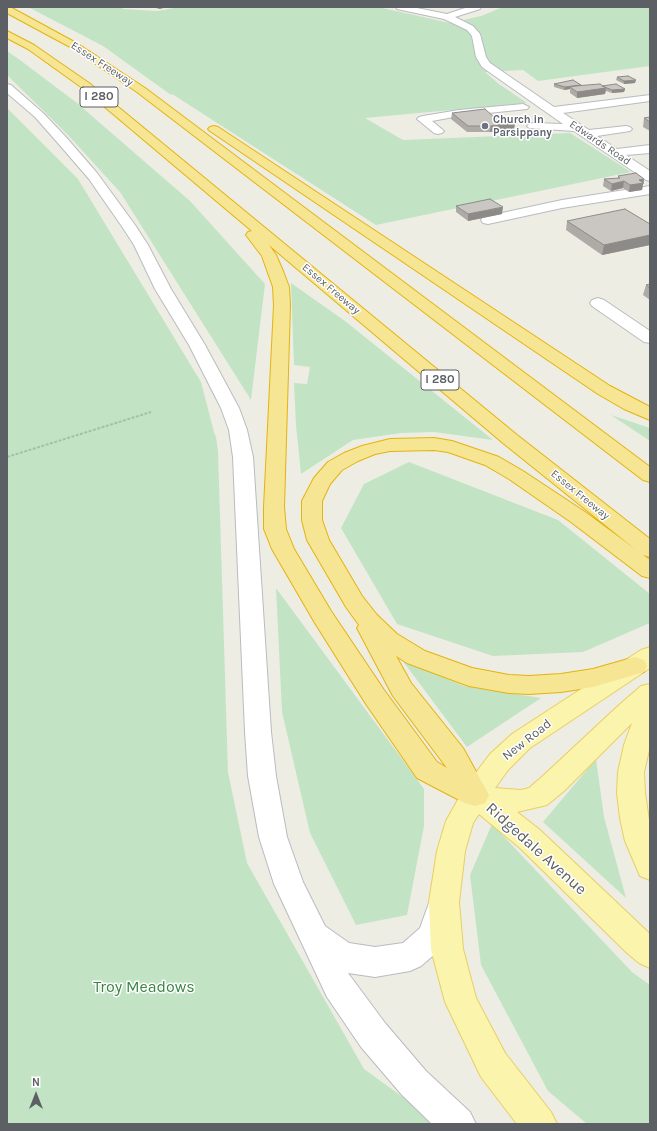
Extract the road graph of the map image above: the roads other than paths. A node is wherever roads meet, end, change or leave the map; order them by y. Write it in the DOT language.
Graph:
graph roads {
  1 [pos="400,7"];
  2 [pos="477,7"];
  3 [pos="7,9"];
  4 [pos="447,17"];
  5 [pos="7,34"];
  6 [pos="7,87"];
  7 [pos="141,90"];
  8 [pos="650,98"];
  9 [pos="542,103"];
  10 [pos="553,111"];
  11 [pos="533,126"];
  12 [pos="626,129"];
  13 [pos="438,131"];
  14 [pos="583,131"];
  15 [pos="650,149"];
  16 [pos="616,153"];
  17 [pos="650,177"];
  18 [pos="650,190"];
  19 [pos="232,206"];
  20 [pos="488,220"];
  21 [pos="598,303"];
  22 [pos="650,338"];
  23 [pos="650,414"];
  24 [pos="650,476"];
  25 [pos="650,550"];
  26 [pos="650,571"];
  27 [pos="354,601"];
  28 [pos="642,661"];
  29 [pos="650,693"];
  30 [pos="650,711"];
  31 [pos="475,795"];
  32 [pos="650,868"];
  33 [pos="444,902"];
  34 [pos="314,935"];
  35 [pos="650,953"];
  36 [pos="458,1124"];
  37 [pos="539,1124"];
  1 -- 4 [label="street, Edwards Road"];
  2 -- 4 [label="street"];
  3 -- 7 [label="highway, Essex Freeway / I 280"];
  4 -- 9 [label="street, Edwards Road"];
  5 -- 19 [label="highway, Essex Freeway / I 280"];
  6 -- 34 [label="street"];
  7 -- 23 [label="highway"];
  7 -- 24 [label="highway, Essex Freeway / I 280"];
  8 -- 10 [label="street"];
  9 -- 10 [label="street, Edwards Road"];
  9 -- 13 [label="street"];
  10 -- 14 [label="street, Edwards Road"];
  11 -- 14 [label="street"];
  12 -- 14 [label="street"];
  14 -- 16 [label="street, Edwards Road"];
  15 -- 16 [label="street"];
  16 -- 17 [label="street, Edwards Road"];
  18 -- 20 [label="street"];
  19 -- 25 [label="highway, Essex Freeway / I 280"];
  19 -- 31 [label="highway"];
  21 -- 22 [label="street"];
  26 -- 27 [label="highway"];
  27 -- 28 [label="highway"];
  27 -- 31 [label="highway"];
  28 -- 31 [label="main road, New Road"];
  29 -- 31 [label="main road"];
  30 -- 32 [label="main road"];
  31 -- 33 [label="main road, Ridgedale Avenue"];
  31 -- 35 [label="main road, Ridgedale Avenue"];
  33 -- 34 [label="street"];
  33 -- 37 [label="main road, Ridgedale Avenue"];
  34 -- 36 [label="street"];
}
